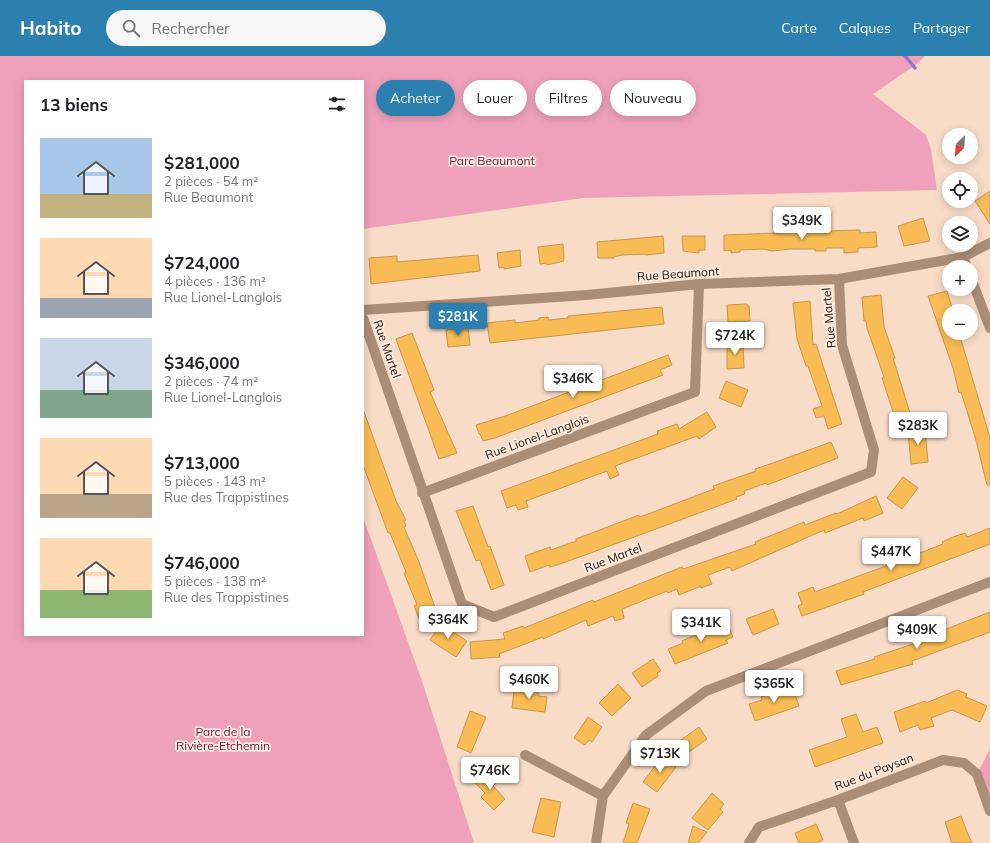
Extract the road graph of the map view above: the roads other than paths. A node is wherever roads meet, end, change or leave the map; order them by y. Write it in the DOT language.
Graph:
graph roads {
  1 [pos="990,243"];
  2 [pos="963,257"];
  3 [pos="964,260"];
  4 [pos="839,279"];
  5 [pos="699,284"];
  6 [pos="978,296"];
  7 [pos="364,310"];
  8 [pos="364,321"];
  9 [pos="990,328"];
  10 [pos="422,493"];
  11 [pos="990,582"];
  12 [pos="525,755"];
  13 [pos="603,796"];
  14 [pos="838,800"];
  15 [pos="990,811"];
  16 [pos="596,843"];
  17 [pos="749,843"];
  18 [pos="854,843"];
  1 -- 2 [label="street, Rue Beaumont"];
  2 -- 3 [label="street"];
  2 -- 4 [label="street, Rue Beaumont"];
  4 -- 5 [label="street, Rue Beaumont"];
  4 -- 10 [label="street, Rue Martel"];
  5 -- 7 [label="street, Rue Beaumont"];
  5 -- 10 [label="street, Rue Lionel-Langlois"];
  6 -- 9 [label="street"];
  8 -- 10 [label="street, Rue Martel"];
  11 -- 13 [label="street"];
  12 -- 13 [label="street"];
  13 -- 16 [label="street"];
  14 -- 15 [label="street, Rue du Paysan"];
  14 -- 17 [label="street, Rue du Paysan"];
  14 -- 18 [label="street"];
}
